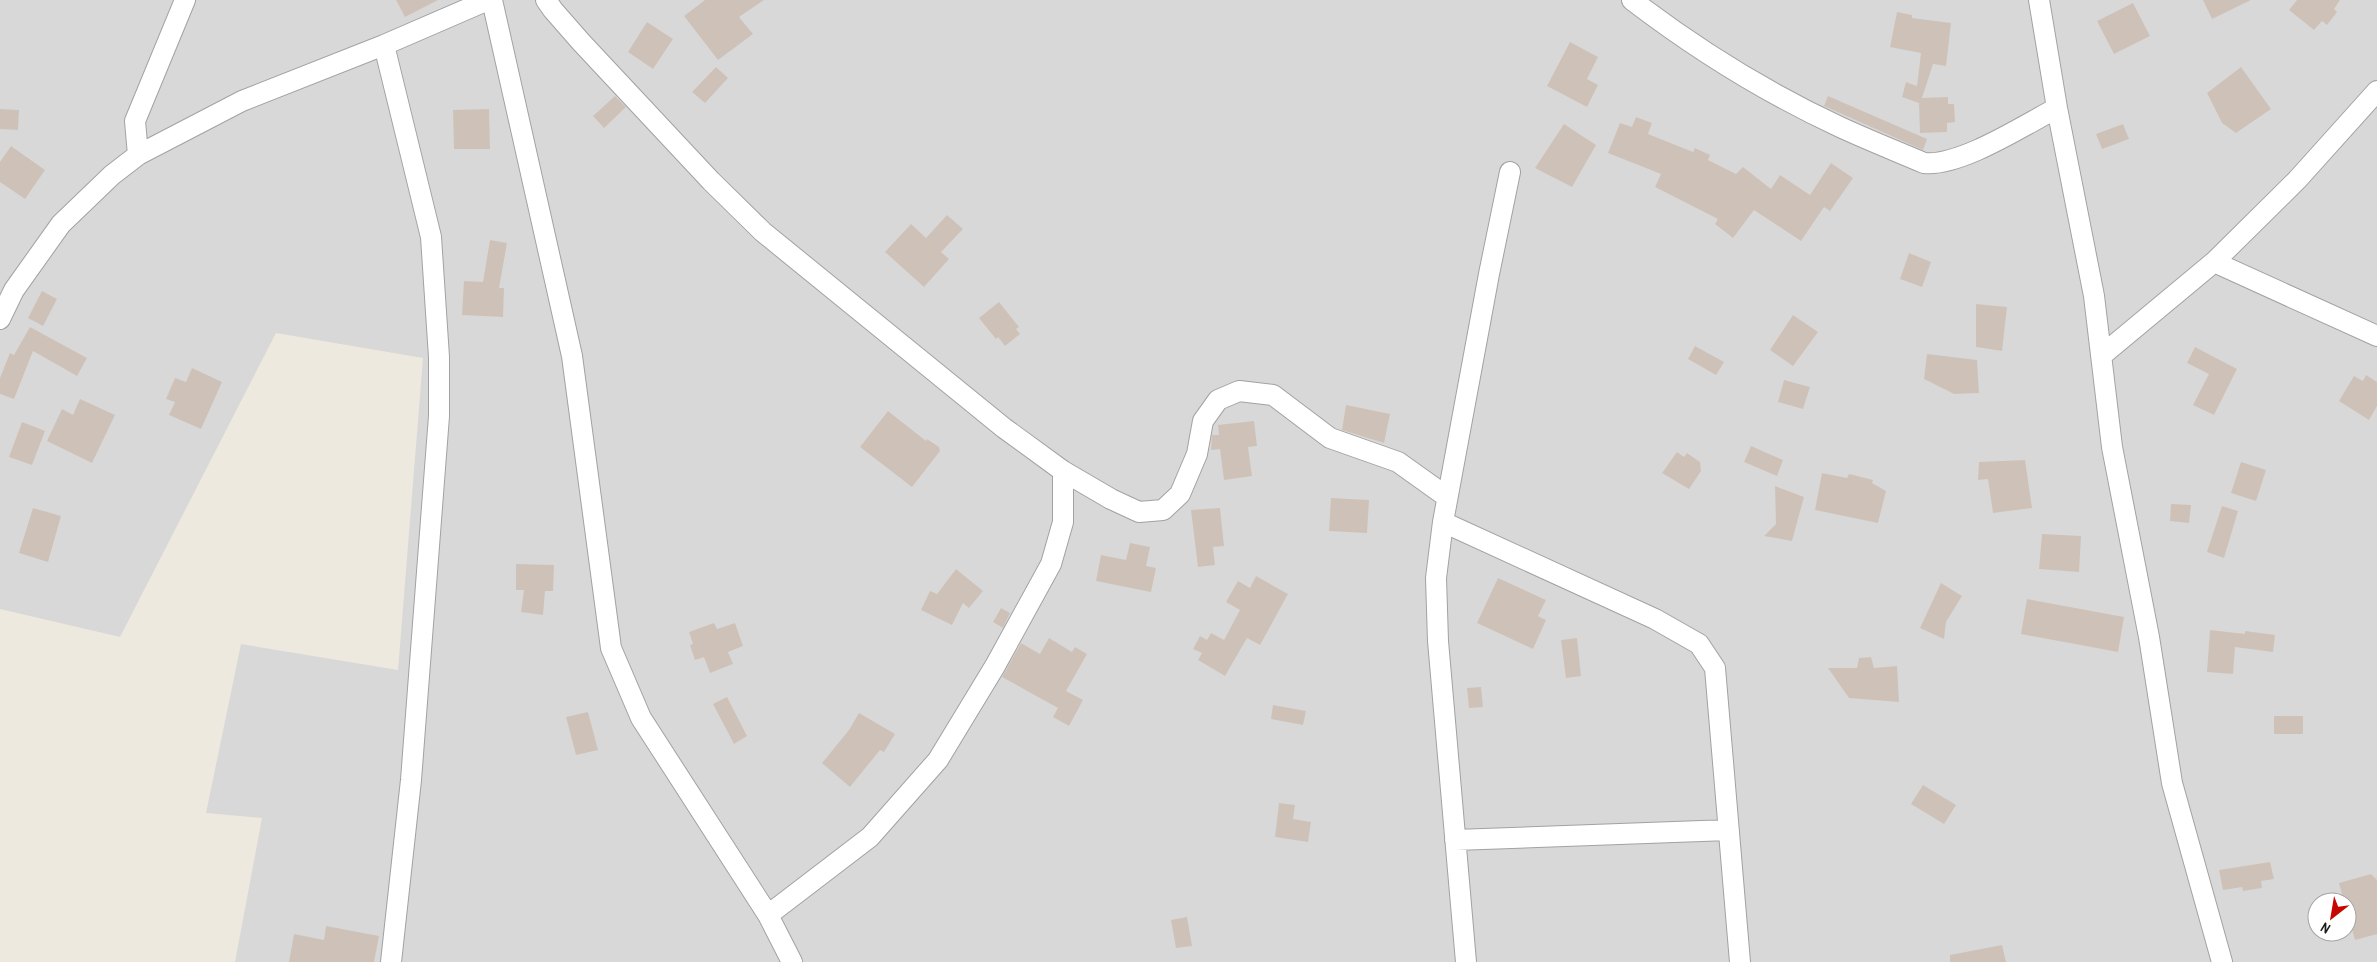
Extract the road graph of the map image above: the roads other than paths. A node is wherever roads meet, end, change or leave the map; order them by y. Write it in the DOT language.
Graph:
graph roads {
  1 [pos="185,0"];
  2 [pos="488,0"];
  3 [pos="492,0"];
  4 [pos="546,0"];
  5 [pos="1632,0"];
  6 [pos="2039,0"];
  7 [pos="384,45"];
  8 [pos="2377,91"];
  9 [pos="2057,108"];
  10 [pos="138,155"];
  11 [pos="1510,172"];
  12 [pos="2214,262"];
  13 [pos="0,320"];
  14 [pos="2377,336"];
  15 [pos="2101,356"];
  16 [pos="1062,471"];
  17 [pos="1448,497"];
  18 [pos="1443,522"];
  19 [pos="1729,830"];
  20 [pos="1454,840"];
  21 [pos="768,915"];
  22 [pos="391,962"];
  23 [pos="792,962"];
  24 [pos="1466,962"];
  25 [pos="1740,962"];
  26 [pos="2222,962"];
  1 -- 10 [label="street"];
  2 -- 7 [label="street"];
  3 -- 21 [label="street"];
  4 -- 16 [label="street"];
  5 -- 9 [label="street"];
  6 -- 9 [label="street"];
  7 -- 10 [label="street"];
  7 -- 22 [label="street"];
  8 -- 12 [label="street"];
  9 -- 15 [label="street"];
  10 -- 13 [label="street"];
  11 -- 17 [label="street"];
  12 -- 14 [label="street"];
  12 -- 15 [label="street"];
  15 -- 26 [label="street"];
  16 -- 17 [label="street"];
  16 -- 21 [label="street"];
  17 -- 18 [label="street"];
  18 -- 19 [label="street"];
  18 -- 20 [label="street"];
  19 -- 20 [label="street"];
  19 -- 25 [label="street"];
  20 -- 24 [label="street"];
  21 -- 23 [label="street"];
}
